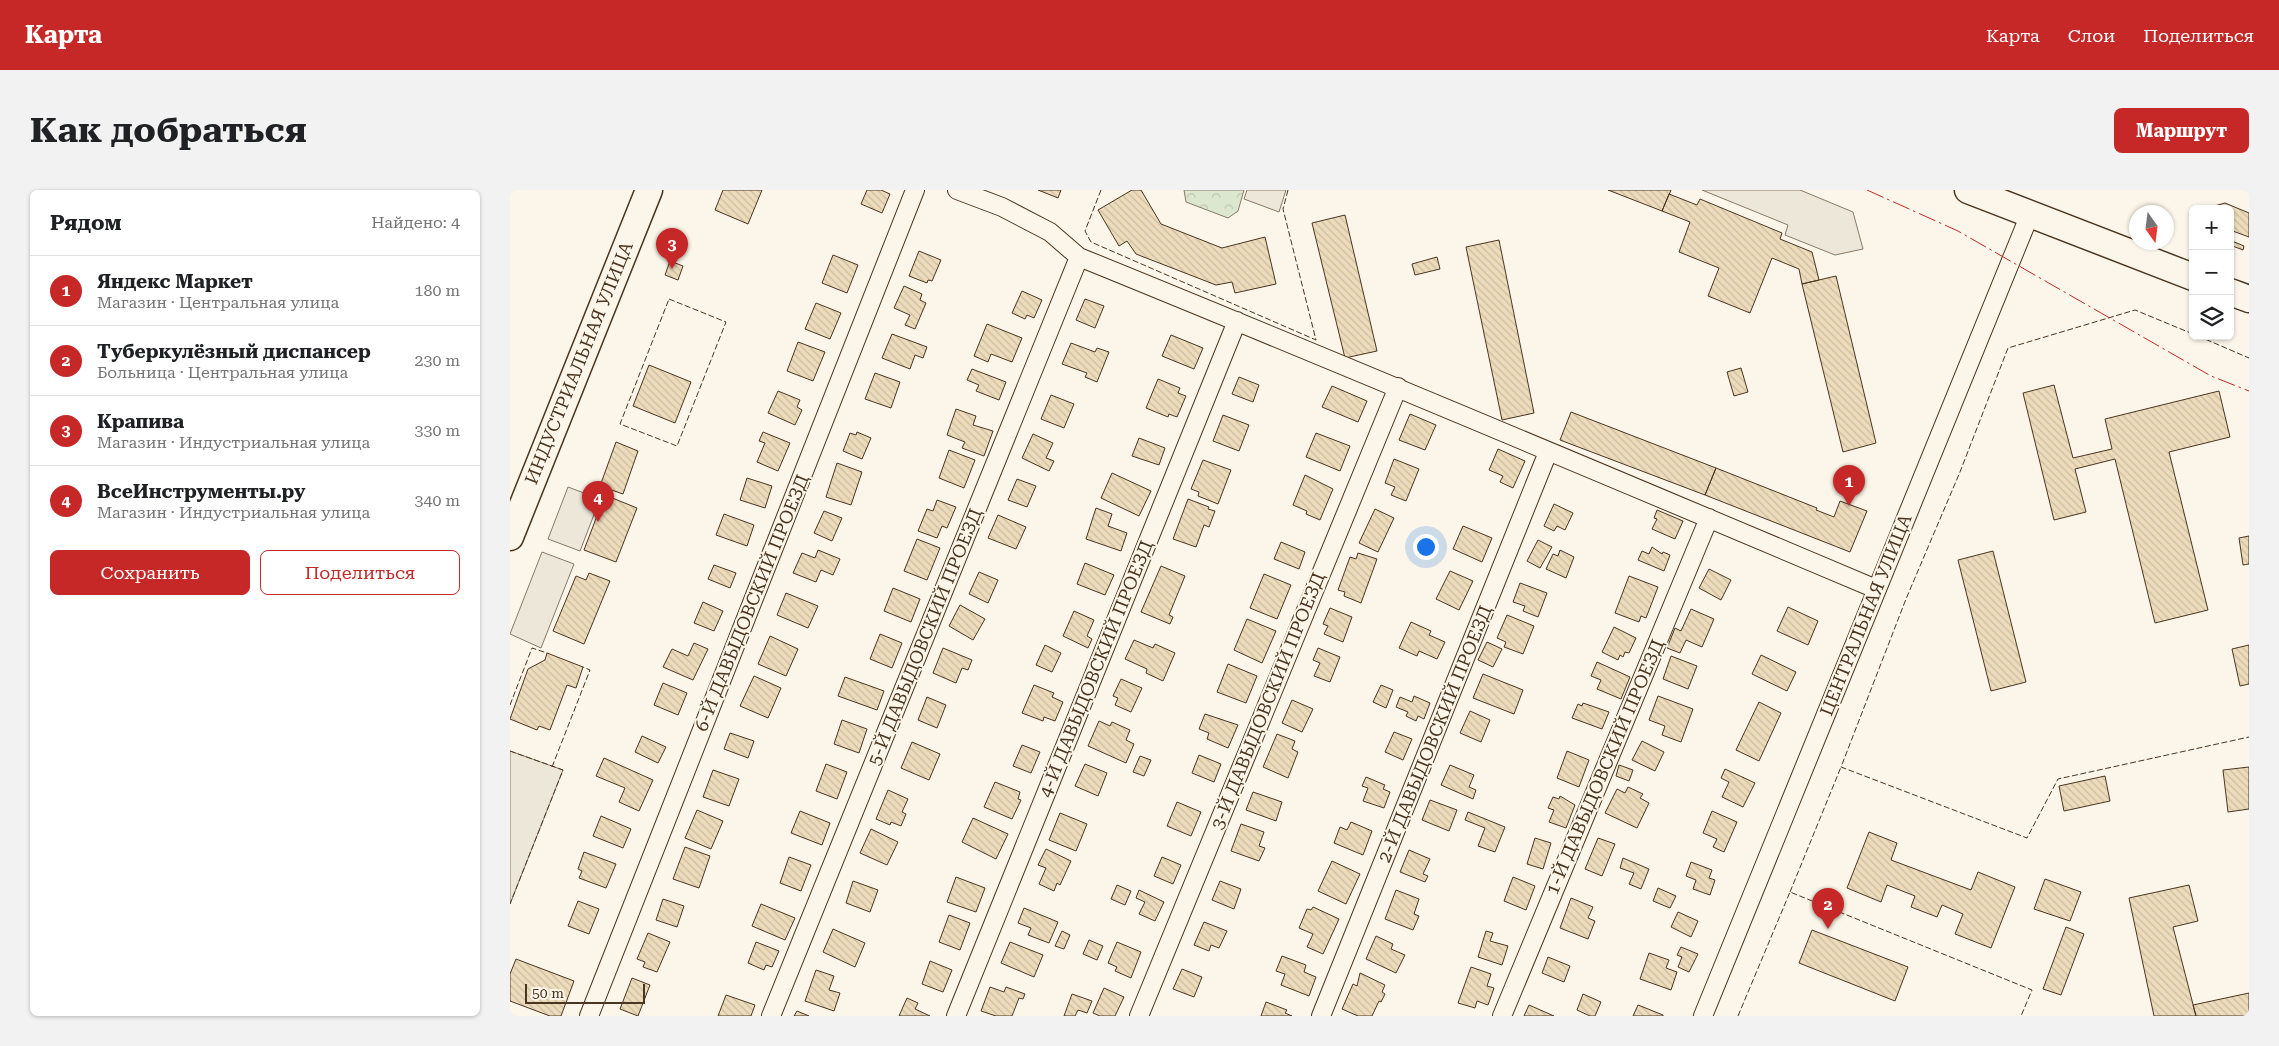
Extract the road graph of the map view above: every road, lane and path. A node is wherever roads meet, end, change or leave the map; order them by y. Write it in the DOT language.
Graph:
graph roads {
  1 [pos="648,190"];
  2 [pos="916,190"];
  3 [pos="958,190"];
  4 [pos="1968,190"];
  5 [pos="2030,214"];
  6 [pos="1079,257"];
  7 [pos="2189,275"];
  8 [pos="2234,293"];
  9 [pos="2249,299"];
  10 [pos="1237,321"];
  11 [pos="1398,387"];
  12 [pos="1548,452"];
  13 [pos="1709,518"];
  14 [pos="510,537"];
  15 [pos="1876,589"];
  16 [pos="589,1016"];
  17 [pos="771,1016"];
  18 [pos="956,1016"];
  19 [pos="1139,1016"];
  20 [pos="1321,1016"];
  21 [pos="1502,1016"];
  22 [pos="1703,1016"];
  1 -- 14 [label="highway, ИНДУСТРИАЛЬНАЯ УЛИЦА"];
  2 -- 16 [label="street, 6-Й ДАВЫДОВСКИЙ ПРОЕЗД"];
  3 -- 6 [label="street"];
  4 -- 5 [label="highway"];
  5 -- 7 [label="highway"];
  5 -- 15 [label="street, ЦЕНТРАЛЬНАЯ УЛИЦА"];
  6 -- 10 [label="street"];
  6 -- 17 [label="street, 5-Й ДАВЫДОВСКИЙ ПРОЕЗД"];
  8 -- 9 [label="highway"];
  10 -- 11 [label="street"];
  10 -- 18 [label="street, 4-Й ДАВЫДОВСКИЙ ПРОЕЗД"];
  11 -- 12 [label="street"];
  11 -- 19 [label="street, 3-Й ДАВЫДОВСКИЙ ПРОЕЗД"];
  12 -- 13 [label="street"];
  12 -- 20 [label="street, 2-Й ДАВЫДОВСКИЙ ПРОЕЗД"];
  13 -- 15 [label="street"];
  13 -- 21 [label="street, 1-Й ДАВЫДОВСКИЙ ПРОЕЗД"];
  15 -- 22 [label="street, ЦЕНТРАЛЬНАЯ УЛИЦА"];
}
